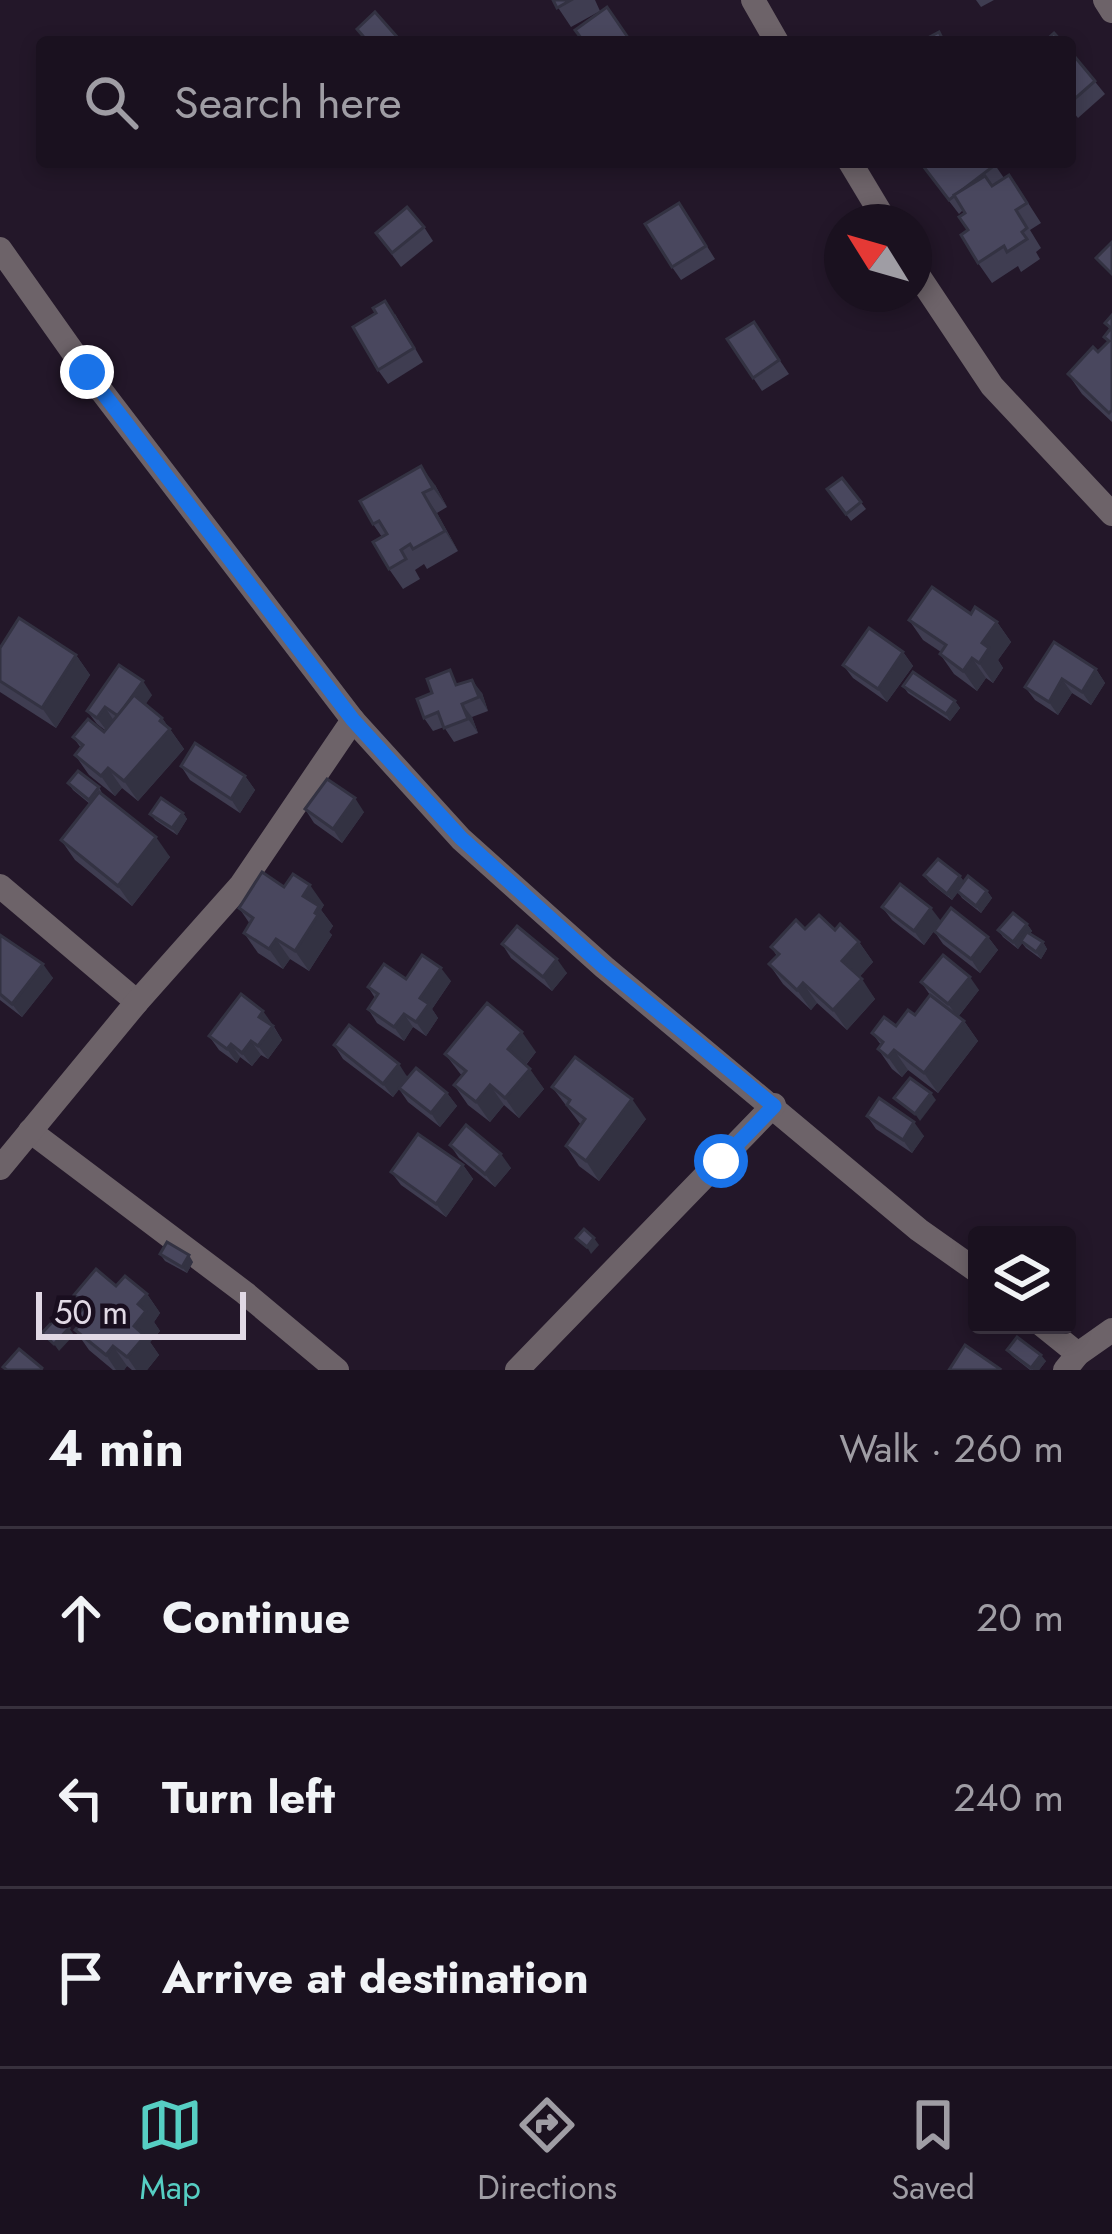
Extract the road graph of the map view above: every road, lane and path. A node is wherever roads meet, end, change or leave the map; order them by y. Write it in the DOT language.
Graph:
graph roads {
  1 [pos="753,0"];
  2 [pos="1106,0"];
  3 [pos="1112,11"];
  4 [pos="774,36"];
  5 [pos="854,168"];
  6 [pos="875,204"];
  7 [pos="0,249"];
  8 [pos="932,296"];
  9 [pos="1112,514"];
  10 [pos="353,720"];
  11 [pos="0,886"];
  12 [pos="137,1002"];
  13 [pos="774,1106"];
  14 [pos="30,1131"];
  15 [pos="0,1168"];
  16 [pos="968,1265"];
  17 [pos="1059,1334"];
  18 [pos="1092,1351"];
  19 [pos="337,1370"];
  20 [pos="517,1370"];
  1 -- 4 [label="street"];
  2 -- 3 [label="street"];
  5 -- 6 [label="street"];
  7 -- 10 [label="street"];
  8 -- 9 [label="street"];
  10 -- 12 [label="street"];
  10 -- 13 [label="street"];
  11 -- 12 [label="street"];
  12 -- 14 [label="street"];
  13 -- 16 [label="street"];
  13 -- 20 [label="street"];
  14 -- 15 [label="street"];
  14 -- 19 [label="street"];
  17 -- 18 [label="street"];
}
